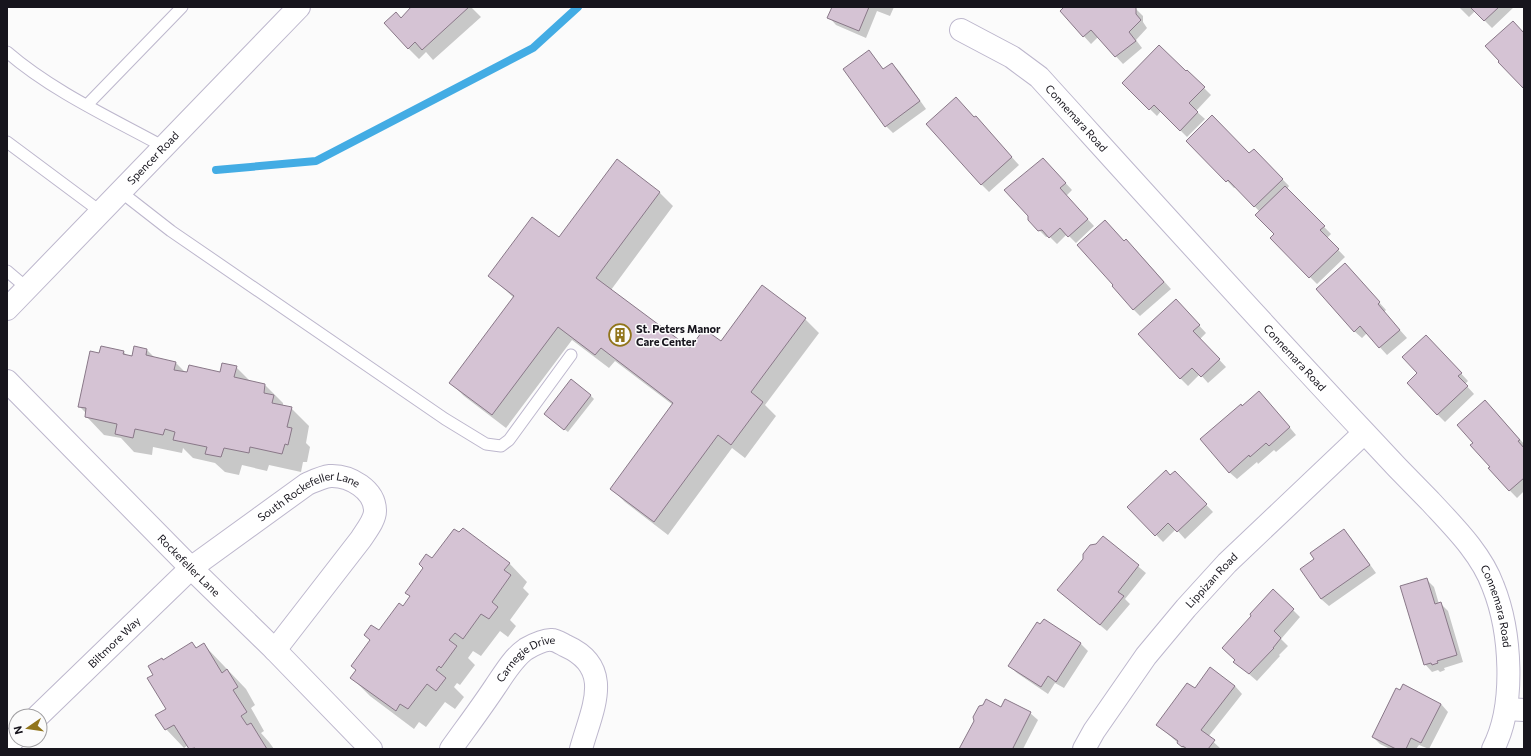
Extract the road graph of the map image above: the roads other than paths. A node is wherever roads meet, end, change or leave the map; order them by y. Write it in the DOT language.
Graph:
graph roads {
  1 [pos="182,7"];
  2 [pos="300,7"];
  3 [pos="961,30"];
  4 [pos="7,52"];
  5 [pos="87,105"];
  6 [pos="7,142"];
  7 [pos="164,147"];
  8 [pos="121,192"];
  9 [pos="101,212"];
  10 [pos="7,271"];
  11 [pos="27,288"];
  12 [pos="7,309"];
  13 [pos="571,355"];
  14 [pos="7,381"];
  15 [pos="1364,433"];
  16 [pos="191,568"];
  17 [pos="275,650"];
  18 [pos="46,708"];
  19 [pos="1515,709"];
  20 [pos="371,749"];
  21 [pos="451,749"];
  22 [pos="581,749"];
  23 [pos="1084,749"];
  24 [pos="1493,749"];
  1 -- 5 [label="lane"];
  2 -- 7 [label="street, Spencer Road"];
  3 -- 15 [label="street, Connemara Road"];
  4 -- 5 [label="lane"];
  5 -- 7 [label="lane"];
  6 -- 9 [label="lane"];
  7 -- 8 [label="street, Spencer Road"];
  8 -- 9 [label="street, Spencer Road"];
  8 -- 13 [label="lane"];
  9 -- 11 [label="street, Spencer Road"];
  10 -- 11 [label="lane"];
  11 -- 12 [label="street, Spencer Road"];
  14 -- 16 [label="street, Rockefeller Lane"];
  15 -- 19 [label="street, Connemara Road"];
  15 -- 23 [label="street, Lippizan Road"];
  16 -- 17 [label="street, Rockefeller Lane"];
  16 -- 17 [label="street, South Rockefeller Lane"];
  16 -- 18 [label="street, Biltmore Way"];
  17 -- 20 [label="street, Rockefeller Lane"];
  19 -- 24 [label="street, Connemara Road"];
  21 -- 22 [label="street, Carnegie Drive"];
}
